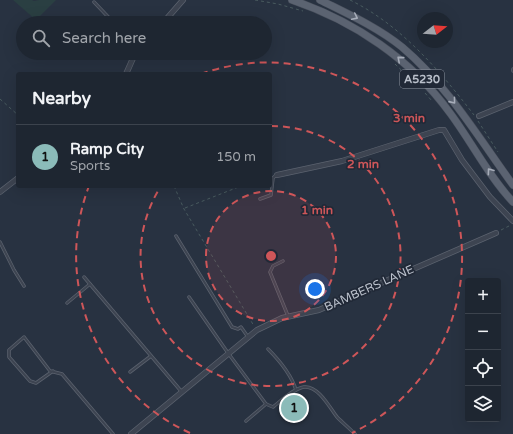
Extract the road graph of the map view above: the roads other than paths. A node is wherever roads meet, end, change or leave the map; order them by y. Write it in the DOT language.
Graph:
graph roads {
  1 [pos="183,0"];
  2 [pos="292,0"];
  3 [pos="320,0"];
  4 [pos="94,2"];
  5 [pos="107,16"];
  6 [pos="169,16"];
  7 [pos="132,60"];
  8 [pos="127,72"];
  9 [pos="513,102"];
  10 [pos="479,116"];
  11 [pos="277,175"];
  12 [pos="16,180"];
  13 [pos="513,185"];
  14 [pos="272,186"];
  15 [pos="272,188"];
  16 [pos="0,192"];
  17 [pos="260,199"];
  18 [pos="513,202"];
  19 [pos="513,222"];
  20 [pos="496,233"];
  21 [pos="176,236"];
  22 [pos="0,242"];
  23 [pos="283,262"];
  24 [pos="84,277"];
  25 [pos="90,284"];
  26 [pos="24,286"];
  27 [pos="189,296"];
  28 [pos="67,303"];
  29 [pos="288,317"];
  30 [pos="248,337"];
  31 [pos="268,349"];
  32 [pos="228,353"];
  33 [pos="151,356"];
  34 [pos="52,371"];
  35 [pos="130,372"];
  36 [pos="296,390"];
  37 [pos="181,392"];
  38 [pos="266,404"];
  39 [pos="246,421"];
  40 [pos="113,434"];
  41 [pos="132,434"];
  42 [pos="355,434"];
  1 -- 6 [label="street"];
  18 -- 2 [label="main road, A5230, one-way"];
  3 -- 13 [label="main road, A5230, one-way"];
  4 -- 5 [label="lane"];
  7 -- 8 [label="street"];
  9 -- 10 [label="street"];
  11 -- 14 [label="lane"];
  11 -- 19 [label="street"];
  12 -- 16 [label="street"];
  15 -- 17 [label="lane"];
  20 -- 29 [label="street, BAMBERS LANE"];
  21 -- 30 [label="lane"];
  22 -- 26 [label="lane"];
  23 -- 29 [label="lane"];
  24 -- 25 [label="lane"];
  25 -- 28 [label="lane"];
  25 -- 33 [label="lane"];
  27 -- 32 [label="lane"];
  29 -- 30 [label="street, BAMBERS LANE"];
  30 -- 32 [label="street, BAMBERS LANE"];
  31 -- 36 [label="lane"];
  32 -- 37 [label="street, BAMBERS LANE"];
  32 -- 38 [label="lane"];
  33 -- 35 [label="lane"];
  33 -- 37 [label="lane"];
  34 -- 34 [label="lane"];
  34 -- 40 [label="lane"];
  36 -- 38 [label="lane"];
  36 -- 42 [label="lane"];
  37 -- 41 [label="street, BAMBERS LANE"];
  38 -- 39 [label="lane"];
}
